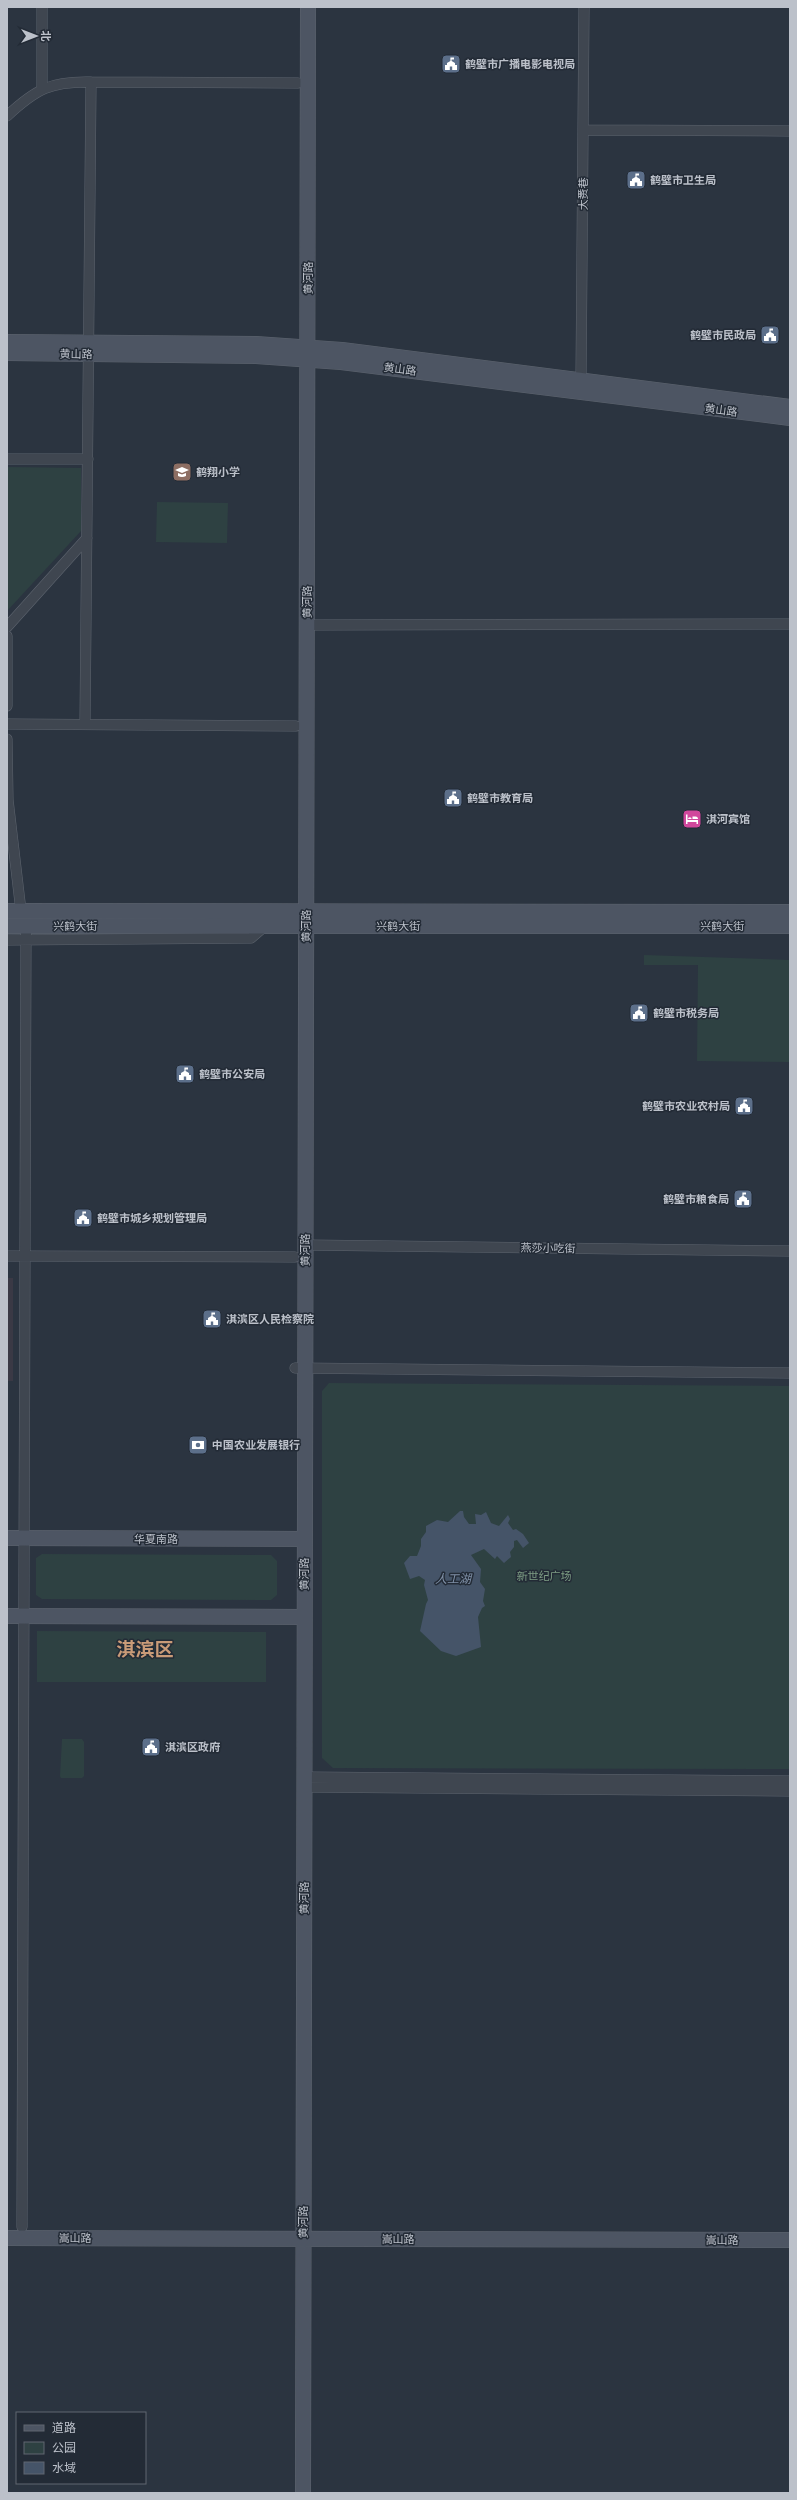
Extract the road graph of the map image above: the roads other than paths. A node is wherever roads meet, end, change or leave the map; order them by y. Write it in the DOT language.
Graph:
graph roads {
  1 [pos="42,7"];
  2 [pos="298,7"];
  3 [pos="308,7"];
  4 [pos="584,7"];
  5 [pos="91,82"];
  6 [pos="298,83"];
  7 [pos="42,89"];
  8 [pos="7,116"];
  9 [pos="583,130"];
  10 [pos="790,131"];
  11 [pos="7,342"];
  12 [pos="89,348"];
  13 [pos="7,353"];
  14 [pos="303,353"];
  15 [pos="581,380"];
  16 [pos="790,407"];
  17 [pos="790,418"];
  18 [pos="7,459"];
  19 [pos="88,459"];
  20 [pos="87,538"];
  21 [pos="790,624"];
  22 [pos="307,625"];
  23 [pos="7,627"];
  24 [pos="7,636"];
  25 [pos="7,706"];
  26 [pos="7,724"];
  27 [pos="85,724"];
  28 [pos="296,726"];
  29 [pos="7,740"];
  30 [pos="14,911"];
  31 [pos="790,912"];
  32 [pos="301,919"];
  33 [pos="7,926"];
  34 [pos="790,926"];
  35 [pos="26,933"];
  36 [pos="7,940"];
  37 [pos="305,1245"];
  38 [pos="790,1251"];
  39 [pos="7,1256"];
  40 [pos="25,1256"];
  41 [pos="295,1257"];
  42 [pos="300,1368"];
  43 [pos="790,1373"];
  44 [pos="7,1538"];
  45 [pos="24,1538"];
  46 [pos="299,1539"];
  47 [pos="7,1616"];
  48 [pos="24,1616"];
  49 [pos="299,1617"];
  50 [pos="790,1781"];
  51 [pos="304,1782"];
  52 [pos="790,1791"];
  53 [pos="14,2227"];
  54 [pos="790,2230"];
  55 [pos="298,2234"];
  56 [pos="7,2238"];
  57 [pos="790,2240"];
  58 [pos="292,2493"];
  59 [pos="302,2493"];
  1 -- 7 [label="street"];
  2 -- 6 [label="main road, 黄河路"];
  3 -- 14 [label="main road, 黄河路"];
  4 -- 9 [label="street, 大赉巷"];
  5 -- 6 [label="street"];
  5 -- 7 [label="street"];
  5 -- 12 [label="street"];
  6 -- 14 [label="main road, 黄河路"];
  7 -- 8 [label="street"];
  9 -- 10 [label="street"];
  9 -- 15 [label="street, 大赉巷"];
  11 -- 12 [label="main road, 黄山路"];
  12 -- 13 [label="main road, 黄山路"];
  12 -- 14 [label="main road, 黄山路"];
  12 -- 19 [label="street"];
  14 -- 15 [label="main road, 黄山路"];
  14 -- 17 [label="main road, 黄山路"];
  14 -- 22 [label="main road, 黄河路"];
  14 -- 28 [label="main road, 黄河路"];
  15 -- 16 [label="main road, 黄山路"];
  18 -- 19 [label="street"];
  19 -- 20 [label="street"];
  20 -- 23 [label="street"];
  20 -- 27 [label="street"];
  21 -- 22 [label="street"];
  22 -- 32 [label="main road, 黄河路"];
  24 -- 25 [label="street"];
  26 -- 27 [label="street"];
  27 -- 28 [label="street"];
  28 -- 32 [label="main road, 黄河路"];
  29 -- 30 [label="street"];
  30 -- 32 [label="main road, 兴鹤大街"];
  31 -- 32 [label="main road, 兴鹤大街"];
  32 -- 34 [label="main road, 兴鹤大街"];
  32 -- 35 [label="main road, 兴鹤大街"];
  32 -- 37 [label="main road, 黄河路"];
  32 -- 41 [label="main road, 黄河路"];
  33 -- 35 [label="main road, 兴鹤大街"];
  35 -- 36 [label="street"];
  35 -- 40 [label="street"];
  37 -- 38 [label="street, 燕莎小吃街"];
  37 -- 42 [label="main road, 黄河路"];
  39 -- 40 [label="street"];
  40 -- 41 [label="street"];
  40 -- 45 [label="street"];
  41 -- 42 [label="main road, 黄河路"];
  42 -- 43 [label="street"];
  42 -- 46 [label="main road, 黄河路"];
  44 -- 45 [label="main road, 华夏南路"];
  45 -- 46 [label="main road, 华夏南路"];
  45 -- 48 [label="street"];
  46 -- 49 [label="main road, 黄河路"];
  47 -- 48 [label="main road"];
  48 -- 49 [label="main road"];
  48 -- 53 [label="street"];
  49 -- 51 [label="main road, 黄河路"];
  49 -- 55 [label="main road, 黄河路"];
  50 -- 51 [label="street"];
  51 -- 52 [label="street"];
  51 -- 55 [label="main road, 黄河路"];
  53 -- 55 [label="main road, 嵩山路"];
  54 -- 55 [label="main road, 嵩山路"];
  55 -- 56 [label="main road, 嵩山路"];
  55 -- 57 [label="main road, 嵩山路"];
  55 -- 58 [label="main road, 黄河路"];
  55 -- 59 [label="main road, 黄河路"];
}
